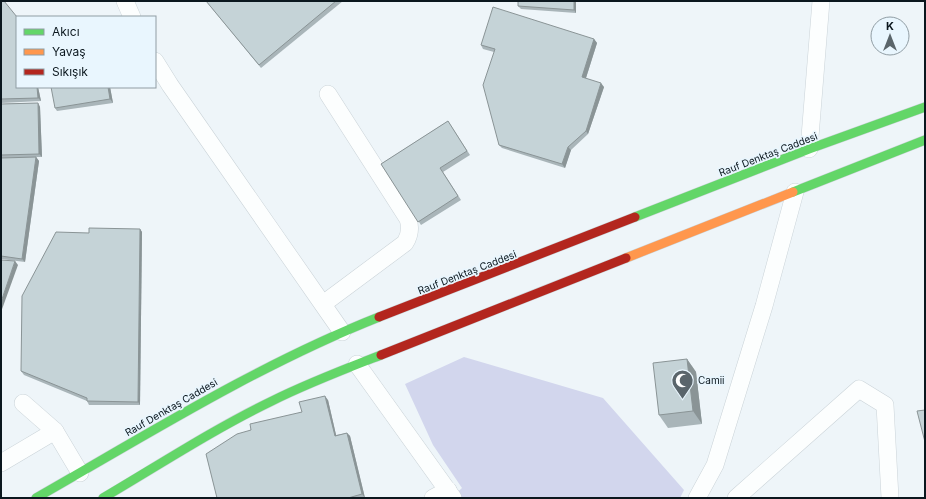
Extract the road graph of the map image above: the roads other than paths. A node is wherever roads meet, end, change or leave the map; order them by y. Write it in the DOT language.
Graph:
graph roads {
  1 [pos="125,1"];
  2 [pos="821,1"];
  3 [pos="132,16"];
  4 [pos="156,63"];
  5 [pos="328,94"];
  6 [pos="925,107"];
  7 [pos="925,140"];
  8 [pos="810,149"];
  9 [pos="795,192"];
  10 [pos="323,304"];
  11 [pos="342,332"];
  12 [pos="357,364"];
  13 [pos="23,404"];
  14 [pos="55,431"];
  15 [pos="1,463"];
  16 [pos="80,473"];
  17 [pos="444,495"];
  18 [pos="36,498"];
  19 [pos="103,498"];
  20 [pos="697,498"];
  21 [pos="736,498"];
  22 [pos="890,498"];
  1 -- 3 [label="street"];
  2 -- 8 [label="street"];
  4 -- 10 [label="street"];
  5 -- 10 [label="street"];
  6 -- 8 [label="main road, Rauf Denktaş Caddesi"];
  7 -- 9 [label="main road"];
  8 -- 11 [label="main road, Rauf Denktaş Caddesi"];
  9 -- 12 [label="main road"];
  9 -- 20 [label="street"];
  10 -- 11 [label="street"];
  11 -- 16 [label="main road, Rauf Denktaş Caddesi"];
  12 -- 17 [label="street"];
  12 -- 19 [label="main road"];
  13 -- 14 [label="street"];
  14 -- 15 [label="street"];
  14 -- 16 [label="street"];
  16 -- 18 [label="main road, Rauf Denktaş Caddesi"];
  21 -- 22 [label="street"];
}
